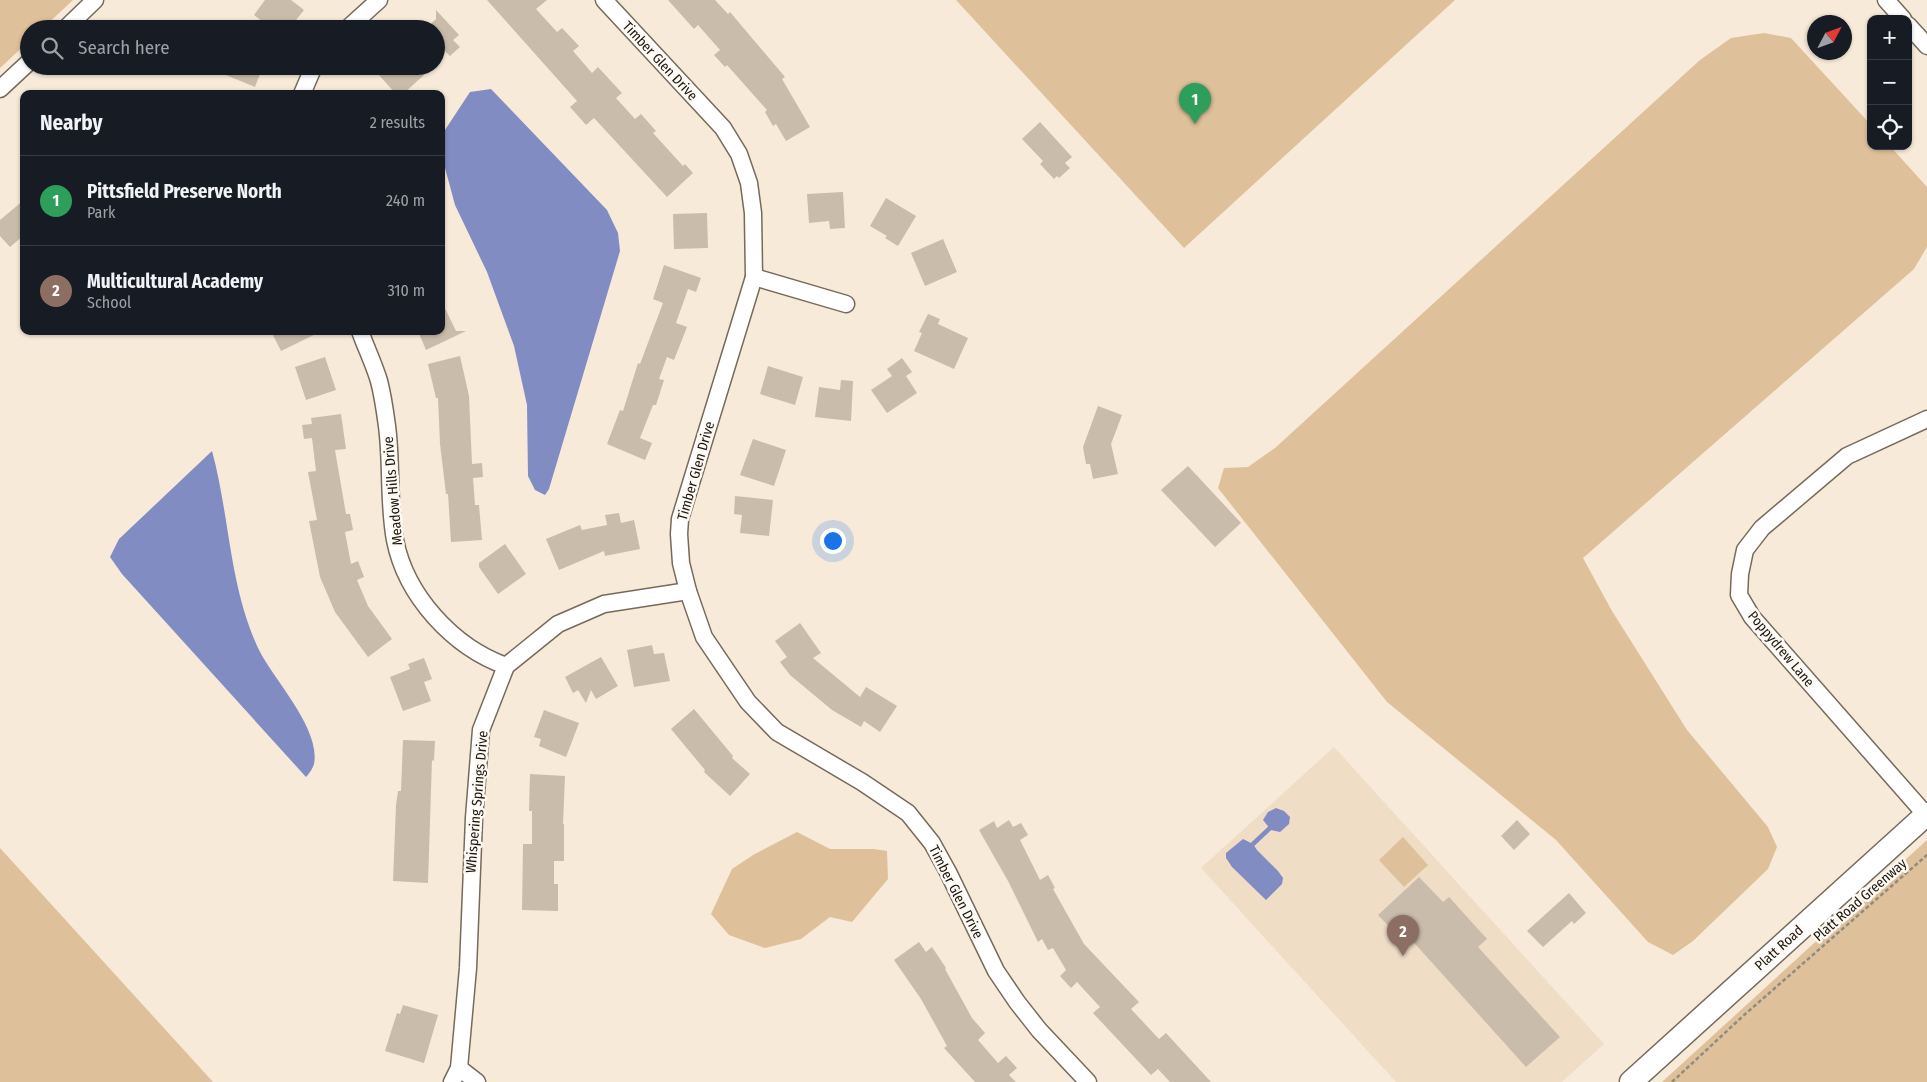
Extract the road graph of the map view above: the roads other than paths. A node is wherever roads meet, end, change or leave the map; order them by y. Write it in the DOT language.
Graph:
graph roads {
  1 [pos="95,0"];
  2 [pos="379,0"];
  3 [pos="604,0"];
  4 [pos="1886,0"];
  5 [pos="1899,15"];
  6 [pos="74,20"];
  7 [pos="357,20"];
  8 [pos="1912,29"];
  9 [pos="1927,46"];
  10 [pos="20,70"];
  11 [pos="310,75"];
  12 [pos="0,89"];
  13 [pos="304,90"];
  14 [pos="754,276"];
  15 [pos="846,304"];
  16 [pos="362,335"];
  17 [pos="1927,419"];
  18 [pos="688,591"];
  19 [pos="506,666"];
  20 [pos="1927,814"];
  21 [pos="456,1075"];
  22 [pos="477,1082"];
  23 [pos="1088,1082"];
  24 [pos="1631,1082"];
  1 -- 6 [label="street"];
  2 -- 7 [label="street"];
  3 -- 14 [label="street, Timber Glen Drive"];
  4 -- 5 [label="street"];
  8 -- 9 [label="street"];
  10 -- 12 [label="street"];
  11 -- 13 [label="street"];
  14 -- 15 [label="street"];
  14 -- 18 [label="street, Timber Glen Drive"];
  16 -- 19 [label="street, Meadow Hills Drive"];
  17 -- 20 [label="street, Poppydrew Lane"];
  18 -- 19 [label="street, Whispering Springs Drive"];
  18 -- 23 [label="street, Timber Glen Drive"];
  19 -- 21 [label="street, Whispering Springs Drive"];
  20 -- 24 [label="main road, Platt Road"];
  21 -- 22 [label="street"];
}
